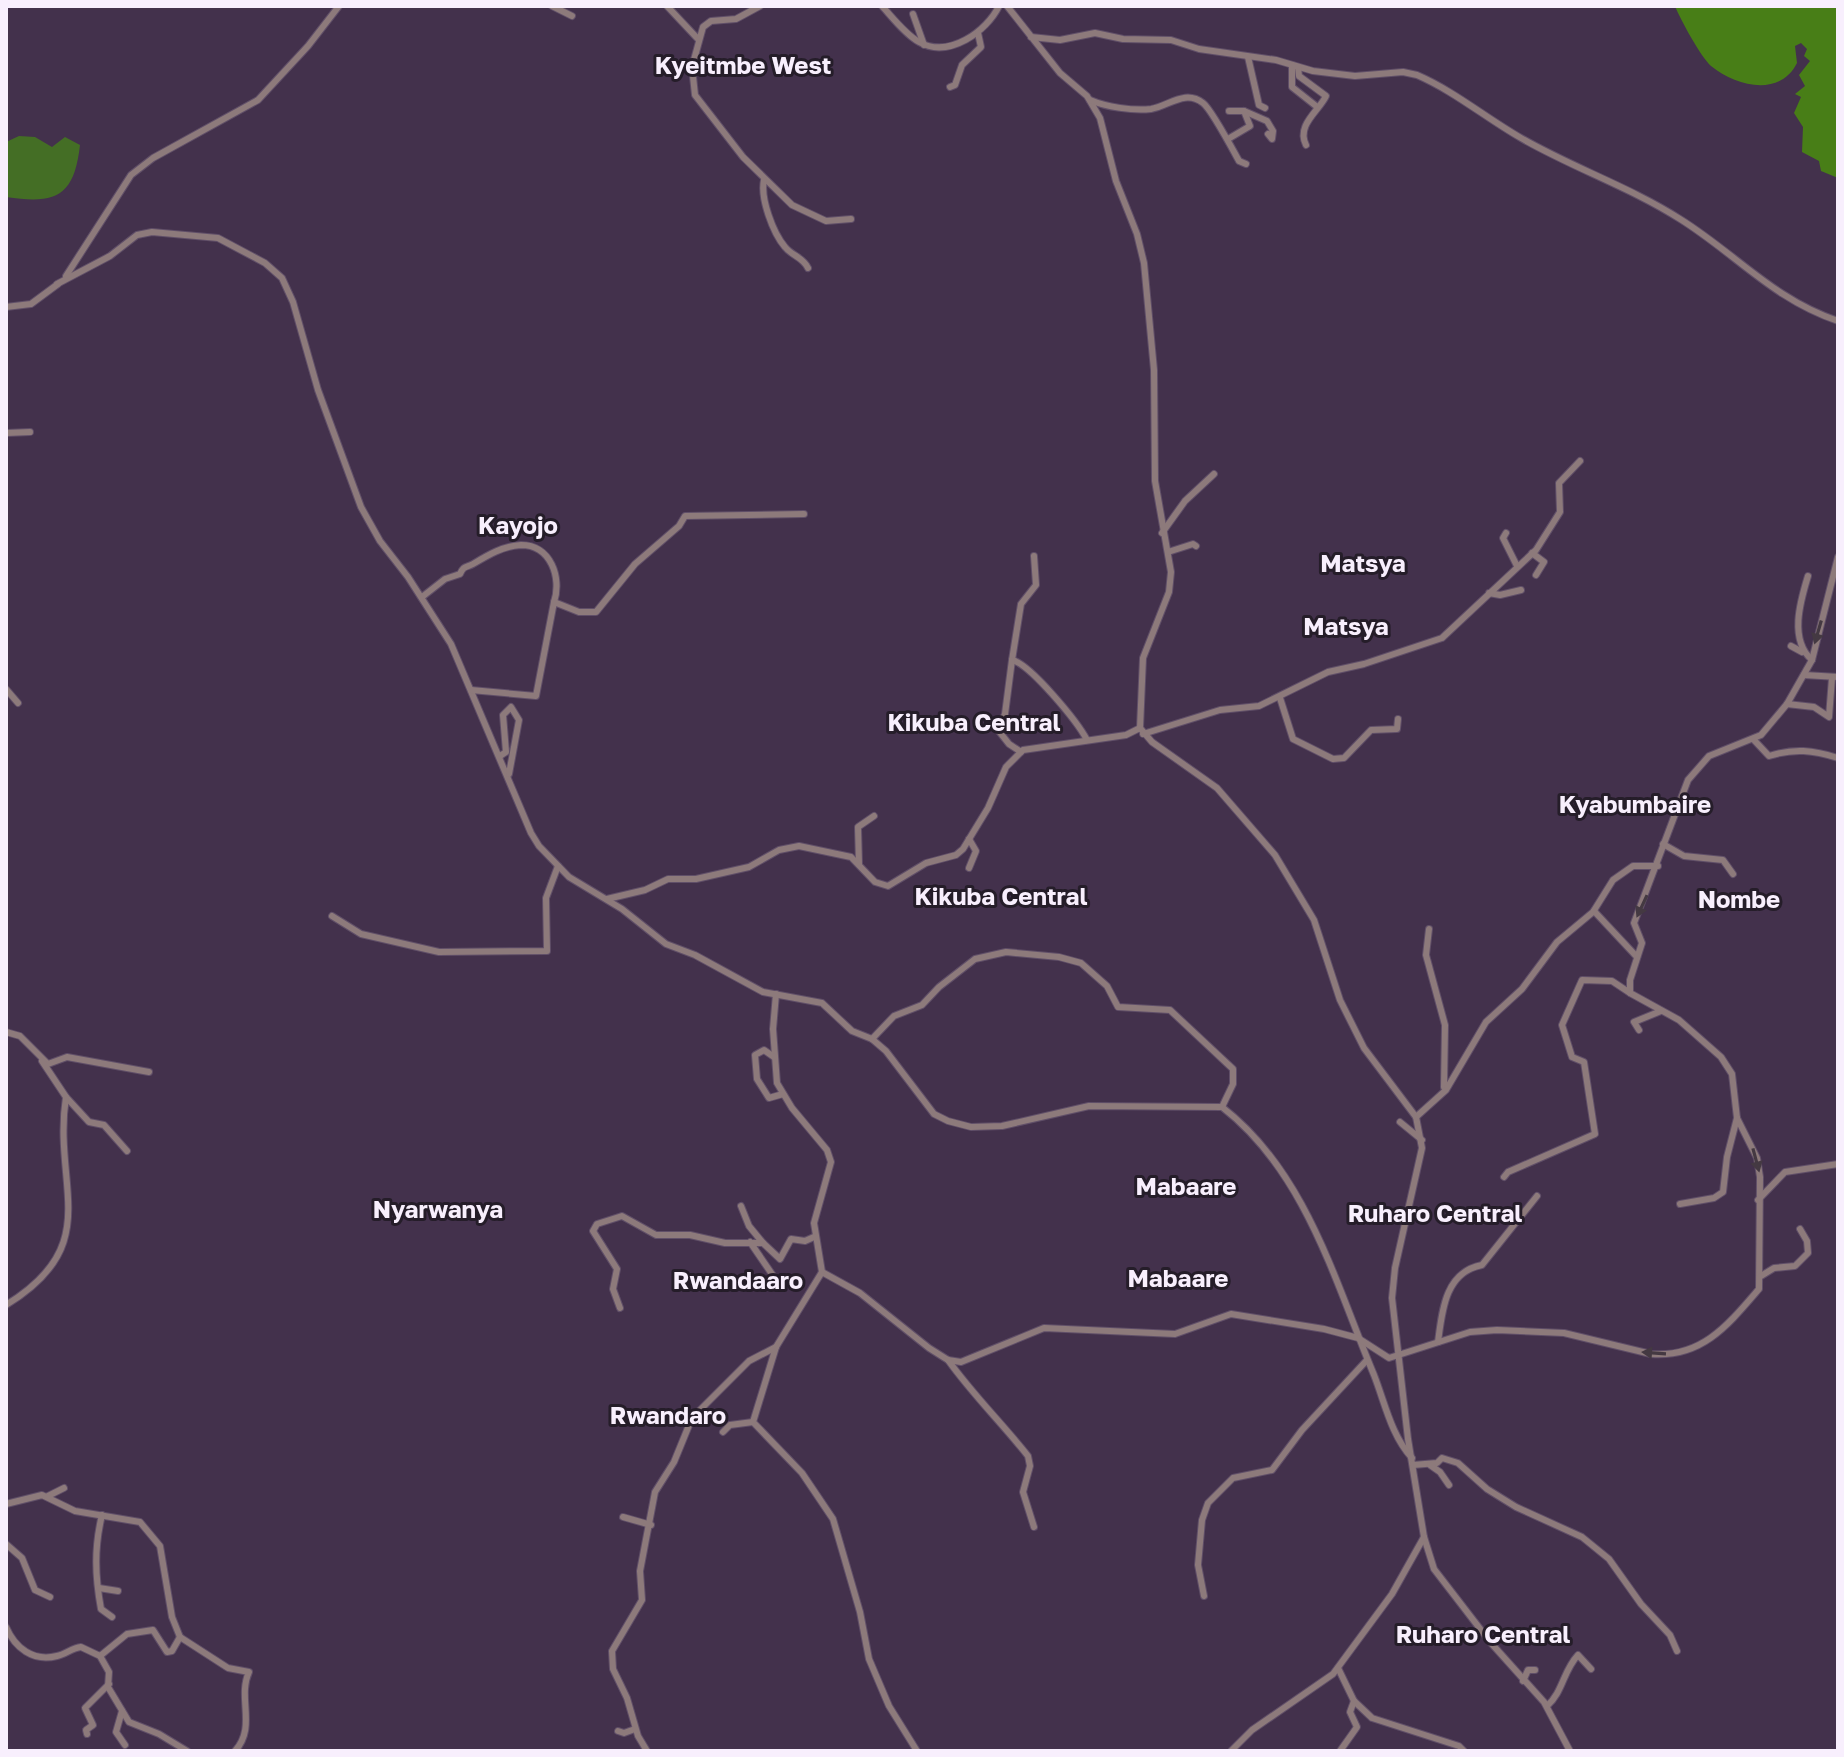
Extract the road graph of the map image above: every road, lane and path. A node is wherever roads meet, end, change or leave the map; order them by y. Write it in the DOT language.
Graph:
graph roads {
  1 [pos="339,6"];
  2 [pos="552,6"];
  3 [pos="667,6"];
  4 [pos="760,6"];
  5 [pos="882,6"];
  6 [pos="999,6"];
  7 [pos="1007,6"];
  8 [pos="913,14"];
  9 [pos="572,16"];
  10 [pos="700,31"];
  11 [pos="691,33"];
  12 [pos="978,33"];
  13 [pos="1031,37"];
  14 [pos="698,39"];
  15 [pos="924,45"];
  16 [pos="1248,57"];
  17 [pos="1295,66"];
  18 [pos="950,87"];
  19 [pos="1090,100"];
  20 [pos="1316,106"];
  21 [pos="1265,108"];
  22 [pos="1229,111"];
  23 [pos="1244,111"];
  24 [pos="1268,134"];
  25 [pos="1228,139"];
  26 [pos="1306,145"];
  27 [pos="1246,164"];
  28 [pos="764,180"];
  29 [pos="851,219"];
  30 [pos="808,268"];
  31 [pos="57,284"];
  32 [pos="6,307"];
  33 [pos="1838,321"];
  34 [pos="30,432"];
  35 [pos="6,433"];
  36 [pos="1580,461"];
  37 [pos="1214,474"];
  38 [pos="696,514"];
  39 [pos="804,514"];
  40 [pos="705,525"];
  41 [pos="1162,533"];
  42 [pos="1506,533"];
  43 [pos="1196,546"];
  44 [pos="1168,552"];
  45 [pos="1532,553"];
  46 [pos="1034,556"];
  47 [pos="1838,557"];
  48 [pos="1517,566"];
  49 [pos="1536,575"];
  50 [pos="1808,576"];
  51 [pos="1521,590"];
  52 [pos="1489,593"];
  53 [pos="422,597"];
  54 [pos="554,602"];
  55 [pos="1791,646"];
  56 [pos="1802,652"];
  57 [pos="1012,660"];
  58 [pos="1812,660"];
  59 [pos="1804,675"];
  60 [pos="1835,678"];
  61 [pos="6,689"];
  62 [pos="471,690"];
  63 [pos="1280,698"];
  64 [pos="18,703"];
  65 [pos="1787,704"];
  66 [pos="1398,719"];
  67 [pos="1141,731"];
  68 [pos="1087,740"];
  69 [pos="1754,740"];
  70 [pos="1021,752"];
  71 [pos="500,756"];
  72 [pos="1838,758"];
  73 [pos="509,777"];
  74 [pos="874,816"];
  75 [pos="969,839"];
  76 [pos="1663,844"];
  77 [pos="859,864"];
  78 [pos="558,866"];
  79 [pos="1658,866"];
  80 [pos="969,868"];
  81 [pos="1733,874"];
  82 [pos="607,899"];
  83 [pos="1594,911"];
  84 [pos="332,916"];
  85 [pos="1429,929"];
  86 [pos="1637,957"];
  87 [pos="1632,973"];
  88 [pos="1612,981"];
  89 [pos="1630,993"];
  90 [pos="776,994"];
  91 [pos="1661,1011"];
  92 [pos="1639,1030"];
  93 [pos="6,1032"];
  94 [pos="872,1039"];
  95 [pos="774,1057"];
  96 [pos="42,1061"];
  97 [pos="149,1072"];
  98 [pos="783,1094"];
  99 [pos="66,1097"];
  100 [pos="1435,1099"];
  101 [pos="1222,1107"];
  102 [pos="1416,1117"];
  103 [pos="1737,1118"];
  104 [pos="1400,1122"];
  105 [pos="1422,1140"];
  106 [pos="127,1151"];
  107 [pos="1838,1164"];
  108 [pos="1504,1177"];
  109 [pos="1537,1196"];
  110 [pos="1758,1200"];
  111 [pos="1680,1204"];
  112 [pos="741,1206"];
  113 [pos="1800,1229"];
  114 [pos="814,1237"];
  115 [pos="750,1242"];
  116 [pos="763,1243"];
  117 [pos="822,1272"];
  118 [pos="1761,1276"];
  119 [pos="774,1277"];
  120 [pos="6,1305"];
  121 [pos="620,1308"];
  122 [pos="1358,1338"];
  123 [pos="1438,1342"];
  124 [pos="776,1347"];
  125 [pos="1399,1353"];
  126 [pos="948,1360"];
  127 [pos="1367,1360"];
  128 [pos="753,1422"];
  129 [pos="723,1432"];
  130 [pos="1412,1462"];
  131 [pos="1430,1465"];
  132 [pos="1449,1485"];
  133 [pos="64,1488"];
  134 [pos="48,1496"];
  135 [pos="6,1504"];
  136 [pos="102,1515"];
  137 [pos="623,1517"];
  138 [pos="651,1525"];
  139 [pos="1034,1527"];
  140 [pos="1424,1537"];
  141 [pos="6,1544"];
  142 [pos="99,1588"];
  143 [pos="118,1591"];
  144 [pos="1204,1596"];
  145 [pos="50,1597"];
  146 [pos="112,1617"];
  147 [pos="6,1627"];
  148 [pos="180,1637"];
  149 [pos="1677,1651"];
  150 [pos="100,1656"];
  151 [pos="1338,1668"];
  152 [pos="1591,1669"];
  153 [pos="1535,1670"];
  154 [pos="1523,1681"];
  155 [pos="109,1684"];
  156 [pos="1354,1701"];
  157 [pos="1547,1706"];
  158 [pos="122,1711"];
  159 [pos="635,1729"];
  160 [pos="618,1731"];
  161 [pos="87,1734"];
  162 [pos="125,1745"];
  163 [pos="187,1751"];
  164 [pos="235,1751"];
  165 [pos="647,1751"];
  166 [pos="917,1751"];
  167 [pos="1231,1751"];
  168 [pos="1340,1751"];
  169 [pos="1464,1751"];
  170 [pos="1570,1751"];
  1 -- 31 [label="street"];
  2 -- 9 [label="street"];
  3 -- 11 [label="street"];
  4 -- 10 [label="street"];
  5 -- 15 [label="street"];
  6 -- 12 [label="street"];
  7 -- 13 [label="street"];
  8 -- 15 [label="street"];
  10 -- 11 [label="street"];
  10 -- 14 [label="street"];
  11 -- 14 [label="street"];
  12 -- 15 [label="street"];
  12 -- 18 [label="street"];
  13 -- 16 [label="street"];
  13 -- 19 [label="street"];
  14 -- 28 [label="street"];
  16 -- 17 [label="street"];
  16 -- 21 [label="street"];
  17 -- 20 [label="street"];
  17 -- 20 [label="street"];
  17 -- 33 [label="street"];
  19 -- 25 [label="street"];
  19 -- 41 [label="street"];
  20 -- 26 [label="street"];
  22 -- 23 [label="street"];
  23 -- 24 [label="street"];
  23 -- 25 [label="street"];
  25 -- 27 [label="street"];
  28 -- 29 [label="street"];
  28 -- 30 [label="street"];
  31 -- 32 [label="street"];
  31 -- 53 [label="street"];
  34 -- 35 [label="street"];
  36 -- 45 [label="street"];
  37 -- 41 [label="street"];
  38 -- 39 [label="street"];
  38 -- 40 [label="street"];
  38 -- 54 [label="street"];
  41 -- 44 [label="street"];
  42 -- 48 [label="street"];
  43 -- 44 [label="street"];
  44 -- 67 [label="street"];
  45 -- 48 [label="street"];
  45 -- 49 [label="street"];
  46 -- 57 [label="street"];
  47 -- 58 [label="street, one-way"];
  48 -- 52 [label="street"];
  50 -- 56 [label="street"];
  51 -- 52 [label="street"];
  52 -- 63 [label="street"];
  53 -- 54 [label="street"];
  53 -- 62 [label="street"];
  54 -- 62 [label="street"];
  55 -- 56 [label="street"];
  56 -- 58 [label="street"];
  57 -- 68 [label="street"];
  57 -- 70 [label="street"];
  58 -- 59 [label="street"];
  59 -- 60 [label="street"];
  59 -- 65 [label="street"];
  60 -- 65 [label="street"];
  61 -- 64 [label="street"];
  62 -- 71 [label="street"];
  63 -- 66 [label="street"];
  63 -- 67 [label="street"];
  65 -- 69 [label="street"];
  67 -- 68 [label="street"];
  67 -- 102 [label="street"];
  68 -- 70 [label="street"];
  69 -- 72 [label="street"];
  69 -- 76 [label="street"];
  70 -- 75 [label="street"];
  71 -- 73 [label="street"];
  71 -- 73 [label="street"];
  73 -- 78 [label="street"];
  74 -- 77 [label="street"];
  75 -- 77 [label="street"];
  75 -- 80 [label="street"];
  76 -- 79 [label="street"];
  76 -- 81 [label="street"];
  77 -- 82 [label="street"];
  78 -- 82 [label="street"];
  78 -- 84 [label="street"];
  79 -- 83 [label="street"];
  79 -- 86 [label="street, one-way"];
  82 -- 90 [label="street"];
  83 -- 86 [label="street"];
  83 -- 100 [label="street"];
  85 -- 100 [label="street"];
  86 -- 87 [label="street"];
  87 -- 88 [label="street"];
  87 -- 89 [label="street"];
  88 -- 89 [label="street"];
  88 -- 108 [label="street"];
  89 -- 91 [label="street"];
  90 -- 94 [label="street"];
  90 -- 95 [label="street"];
  91 -- 92 [label="street"];
  91 -- 103 [label="street"];
  93 -- 96 [label="street"];
  94 -- 101 [label="street"];
  94 -- 101 [label="street"];
  95 -- 98 [label="street"];
  95 -- 98 [label="street"];
  96 -- 97 [label="street"];
  96 -- 99 [label="street"];
  98 -- 114 [label="street"];
  99 -- 106 [label="street"];
  99 -- 120 [label="street"];
  100 -- 102 [label="street"];
  101 -- 122 [label="street"];
  102 -- 105 [label="street"];
  103 -- 110 [label="street, one-way"];
  103 -- 111 [label="street"];
  104 -- 105 [label="street"];
  105 -- 125 [label="street"];
  107 -- 110 [label="street"];
  109 -- 123 [label="street"];
  110 -- 118 [label="street"];
  112 -- 116 [label="street"];
  113 -- 118 [label="street"];
  114 -- 116 [label="street"];
  114 -- 117 [label="street"];
  115 -- 116 [label="street"];
  115 -- 119 [label="street"];
  115 -- 121 [label="street"];
  117 -- 124 [label="street"];
  117 -- 126 [label="street"];
  118 -- 123 [label="street, one-way"];
  122 -- 125 [label="street"];
  122 -- 126 [label="street"];
  122 -- 127 [label="street"];
  123 -- 125 [label="street"];
  124 -- 128 [label="street"];
  124 -- 138 [label="street"];
  125 -- 130 [label="street"];
  126 -- 139 [label="street"];
  127 -- 130 [label="street"];
  127 -- 144 [label="street"];
  128 -- 129 [label="street"];
  128 -- 166 [label="street"];
  130 -- 131 [label="street"];
  130 -- 140 [label="street"];
  131 -- 132 [label="street"];
  131 -- 149 [label="street"];
  133 -- 134 [label="street"];
  134 -- 135 [label="street"];
  134 -- 136 [label="street"];
  136 -- 142 [label="street"];
  136 -- 148 [label="street"];
  137 -- 138 [label="street"];
  138 -- 159 [label="street"];
  140 -- 151 [label="street"];
  140 -- 154 [label="street"];
  141 -- 145 [label="street"];
  142 -- 143 [label="street"];
  142 -- 146 [label="street"];
  147 -- 150 [label="street"];
  148 -- 150 [label="street"];
  148 -- 164 [label="street"];
  150 -- 155 [label="street"];
  151 -- 156 [label="street"];
  151 -- 167 [label="street"];
  152 -- 157 [label="street"];
  153 -- 154 [label="street"];
  154 -- 157 [label="street"];
  155 -- 158 [label="street"];
  155 -- 161 [label="street"];
  156 -- 168 [label="street"];
  156 -- 169 [label="street"];
  157 -- 170 [label="street"];
  158 -- 162 [label="street"];
  158 -- 163 [label="street"];
  159 -- 160 [label="street"];
  159 -- 165 [label="street"];
}
